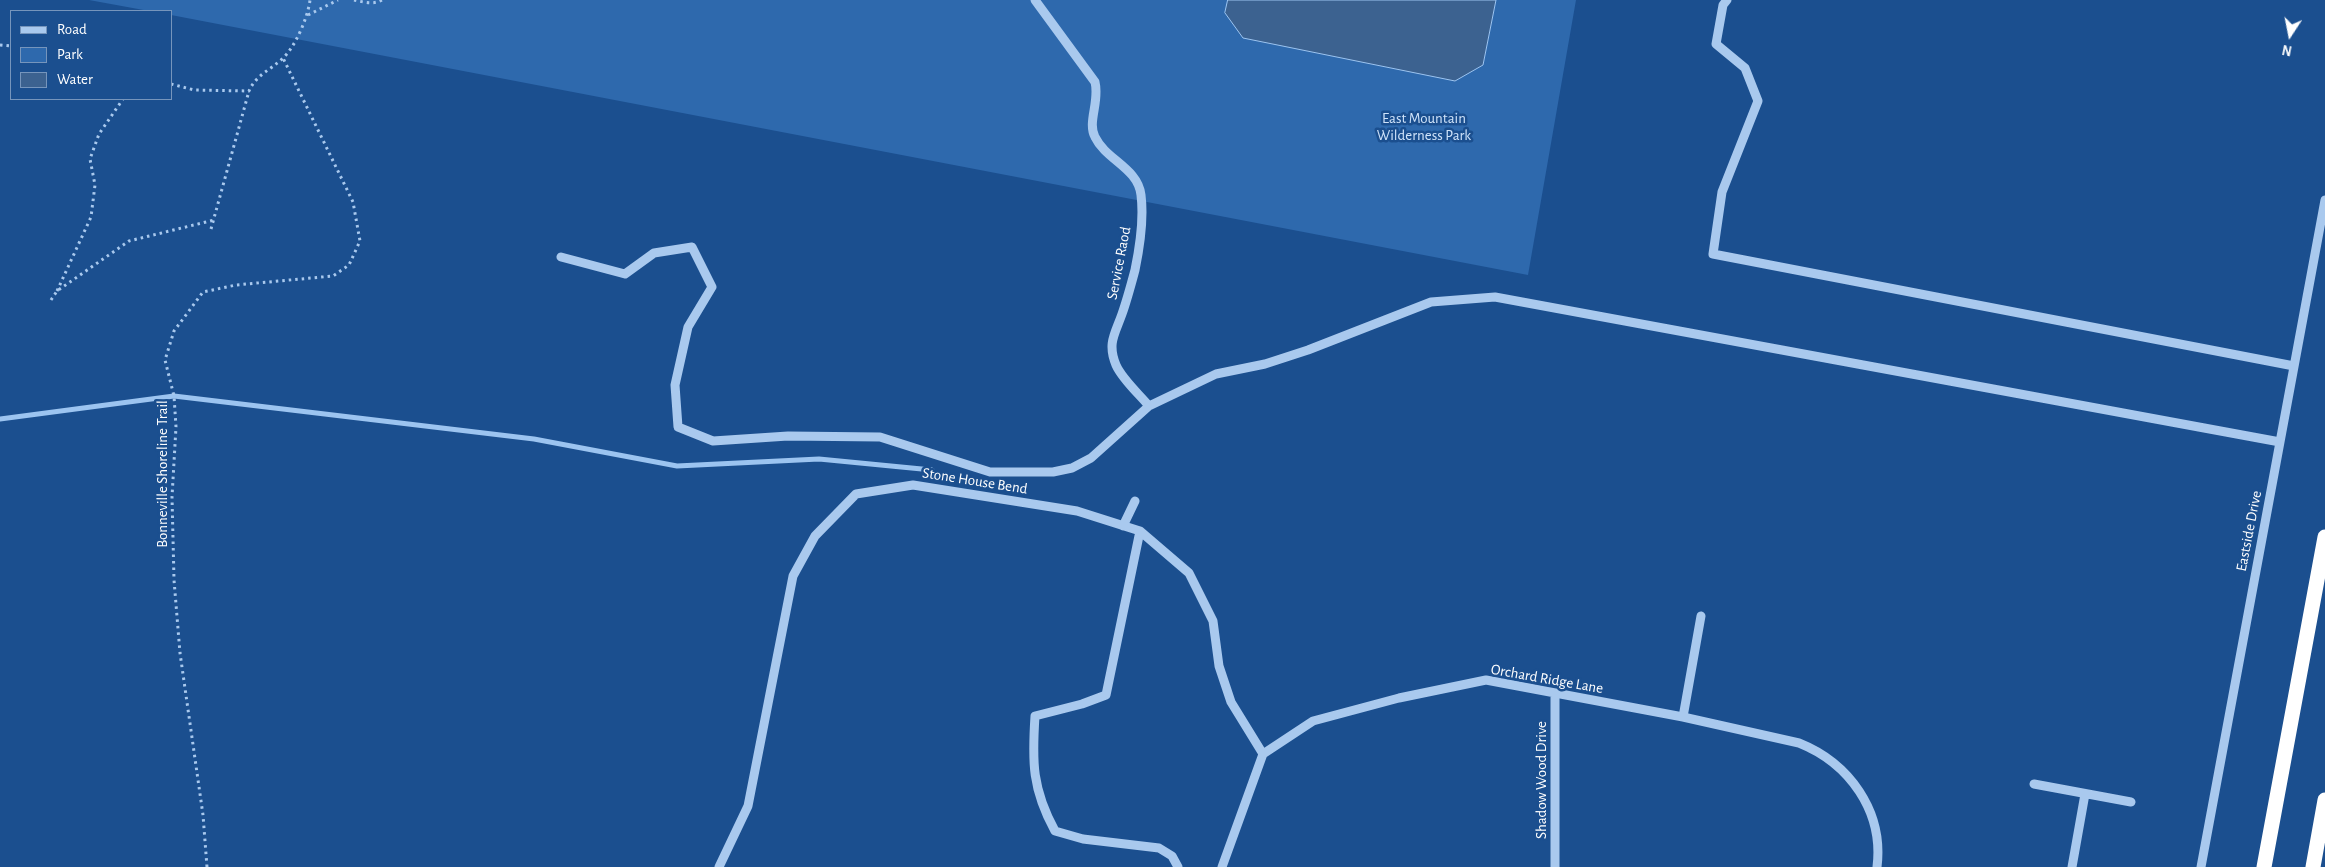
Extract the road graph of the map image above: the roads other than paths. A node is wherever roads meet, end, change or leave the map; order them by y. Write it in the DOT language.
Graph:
graph roads {
  1 [pos="1035,0"];
  2 [pos="1727,0"];
  3 [pos="2325,200"];
  4 [pos="560,257"];
  5 [pos="2294,366"];
  6 [pos="1149,406"];
  7 [pos="2280,442"];
  8 [pos="1135,501"];
  9 [pos="1123,526"];
  10 [pos="1140,531"];
  11 [pos="2325,538"];
  12 [pos="1702,616"];
  13 [pos="1555,694"];
  14 [pos="1682,717"];
  15 [pos="1264,754"];
  16 [pos="2034,784"];
  17 [pos="2085,794"];
  18 [pos="2325,800"];
  19 [pos="2131,802"];
  20 [pos="720,867"];
  21 [pos="1178,867"];
  22 [pos="1222,867"];
  23 [pos="1555,867"];
  24 [pos="1877,867"];
  25 [pos="2072,867"];
  26 [pos="2201,867"];
  27 [pos="2264,867"];
  28 [pos="2313,867"];
  1 -- 6 [label="street, Service Raod"];
  2 -- 5 [label="street"];
  3 -- 5 [label="street, Eastside Drive"];
  4 -- 6 [label="street"];
  5 -- 7 [label="street, Eastside Drive"];
  6 -- 7 [label="street"];
  7 -- 26 [label="street, Eastside Drive"];
  8 -- 9 [label="street"];
  9 -- 10 [label="street, Stone House Bend"];
  9 -- 20 [label="street, Stone House Bend"];
  10 -- 15 [label="street, Stone House Bend"];
  10 -- 21 [label="street"];
  11 -- 27 [label="highway"];
  12 -- 14 [label="street"];
  13 -- 14 [label="street, Orchard Ridge Lane"];
  13 -- 15 [label="street, Orchard Ridge Lane"];
  13 -- 23 [label="street, Shadow Wood Drive"];
  14 -- 24 [label="street, Orchard Ridge Lane"];
  15 -- 22 [label="street"];
  16 -- 17 [label="street"];
  17 -- 19 [label="street"];
  17 -- 25 [label="street"];
  18 -- 28 [label="highway"];
}
